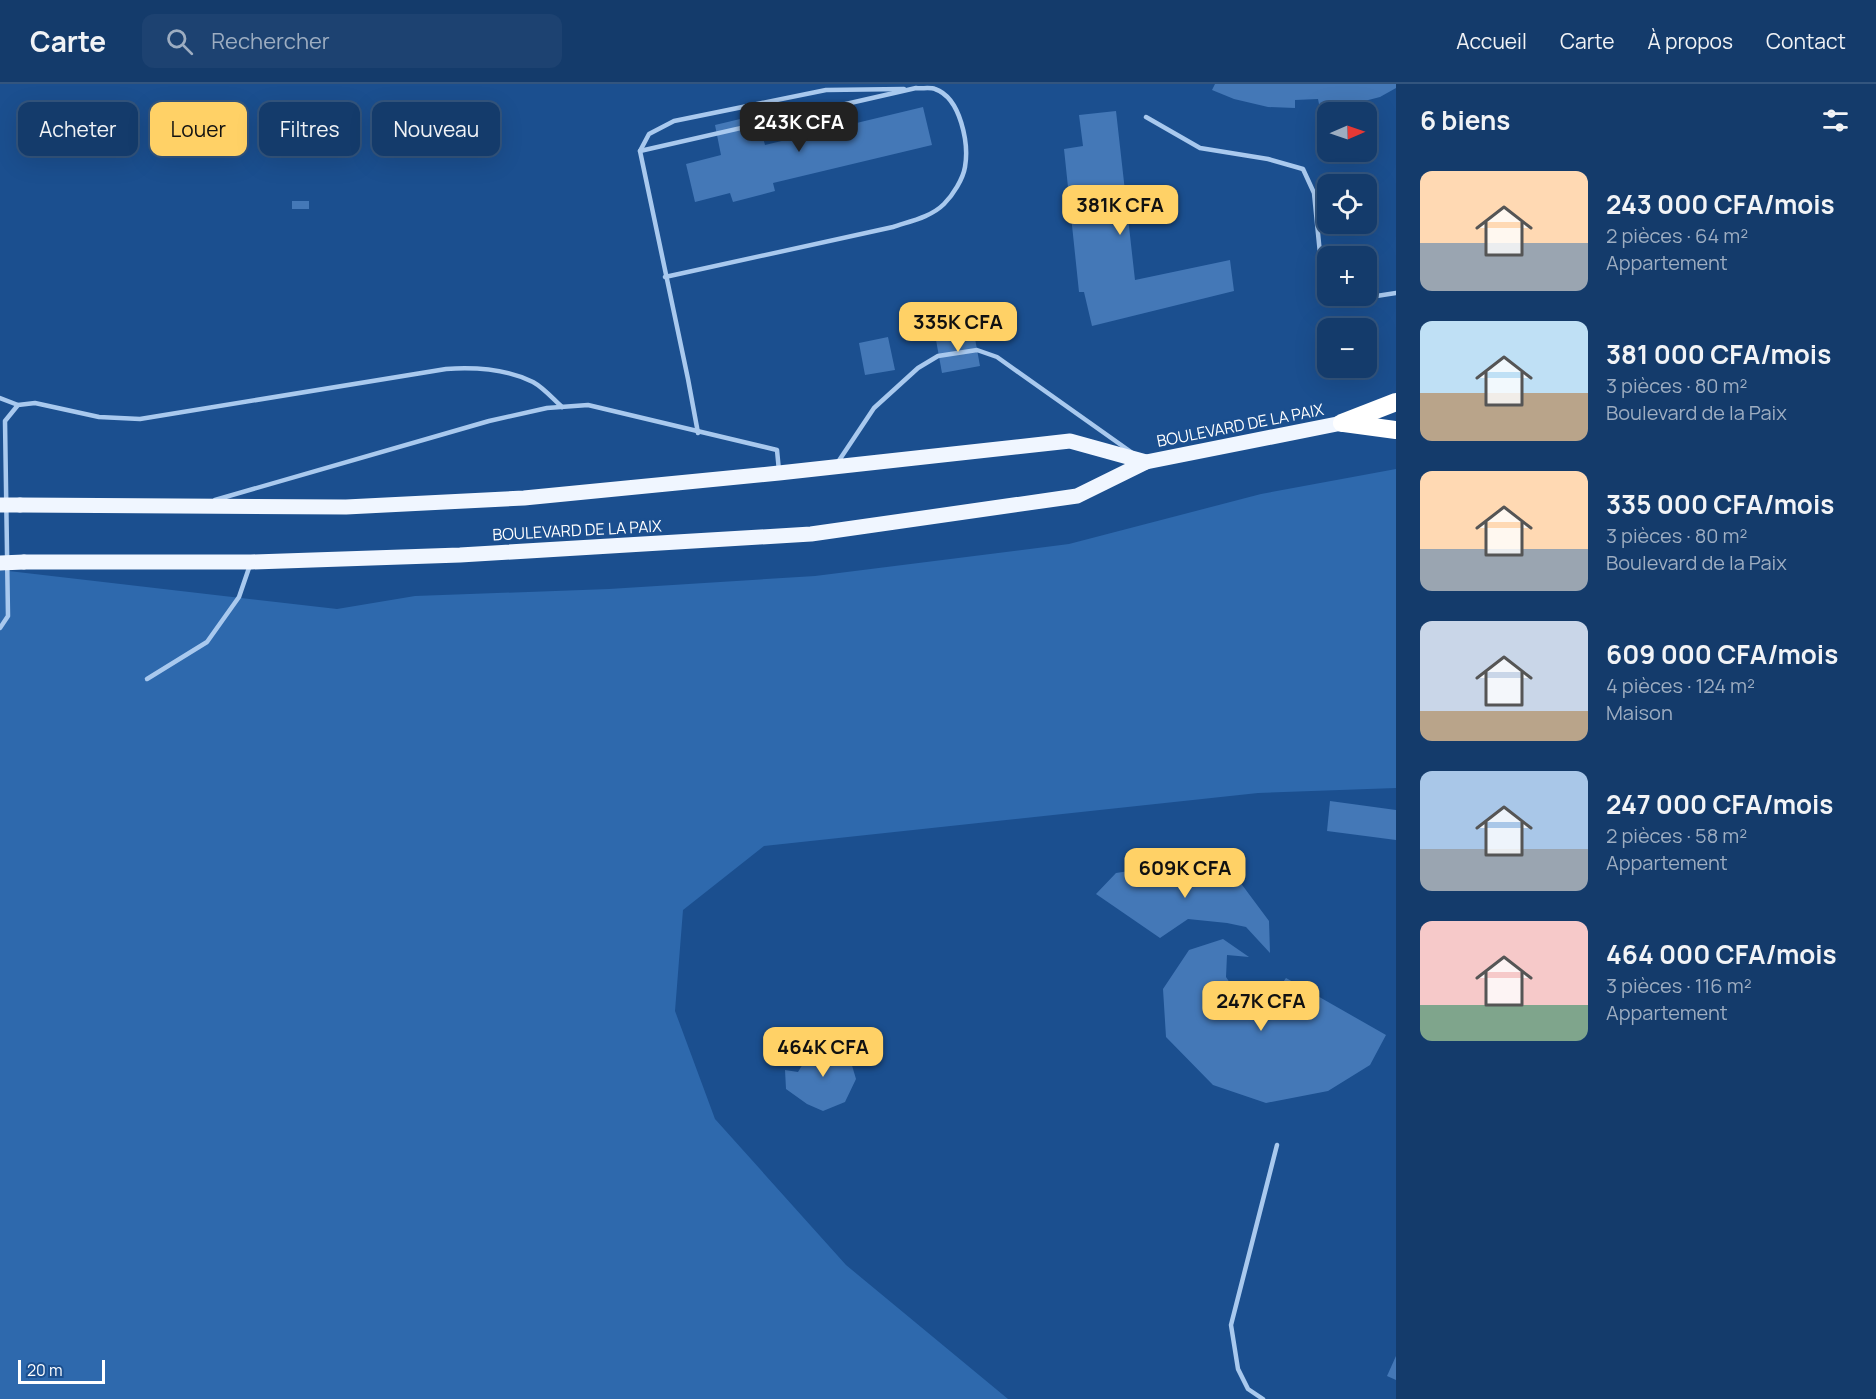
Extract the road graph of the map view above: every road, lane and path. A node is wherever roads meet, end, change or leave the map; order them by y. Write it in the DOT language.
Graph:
graph roads {
  1 [pos="916,88"];
  2 [pos="1146,117"];
  3 [pos="640,151"];
  4 [pos="665,277"];
  5 [pos="1396,293"];
  6 [pos="0,398"];
  7 [pos="1396,402"];
  8 [pos="18,405"];
  9 [pos="562,407"];
  10 [pos="1396,410"];
  11 [pos="1342,423"];
  12 [pos="1396,430"];
  13 [pos="698,432"];
  14 [pos="1146,462"];
  15 [pos="834,467"];
  16 [pos="779,473"];
  17 [pos="0,505"];
  18 [pos="192,506"];
  19 [pos="251,562"];
  20 [pos="0,563"];
  21 [pos="0,628"];
  22 [pos="147,679"];
  23 [pos="1277,1145"];
  24 [pos="1263,1399"];
  1 -- 3 [label="lane"];
  1 -- 3 [label="lane"];
  1 -- 4 [label="lane"];
  2 -- 5 [label="lane"];
  3 -- 4 [label="lane"];
  4 -- 13 [label="lane"];
  6 -- 8 [label="lane"];
  7 -- 11 [label="highway"];
  8 -- 9 [label="lane"];
  8 -- 21 [label="lane"];
  9 -- 13 [label="lane"];
  9 -- 18 [label="lane"];
  10 -- 11 [label="highway"];
  11 -- 12 [label="highway"];
  11 -- 14 [label="main road, BOULEVARD DE LA PAIX"];
  13 -- 16 [label="lane"];
  14 -- 15 [label="main road, BOULEVARD DE LA PAIX"];
  14 -- 15 [label="lane"];
  14 -- 19 [label="main road, BOULEVARD DE LA PAIX"];
  15 -- 16 [label="main road, BOULEVARD DE LA PAIX"];
  16 -- 18 [label="main road, BOULEVARD DE LA PAIX"];
  17 -- 18 [label="main road, BOULEVARD DE LA PAIX, bridge"];
  19 -- 20 [label="main road, BOULEVARD DE LA PAIX, bridge"];
  19 -- 22 [label="lane"];
  23 -- 24 [label="lane"];
}
